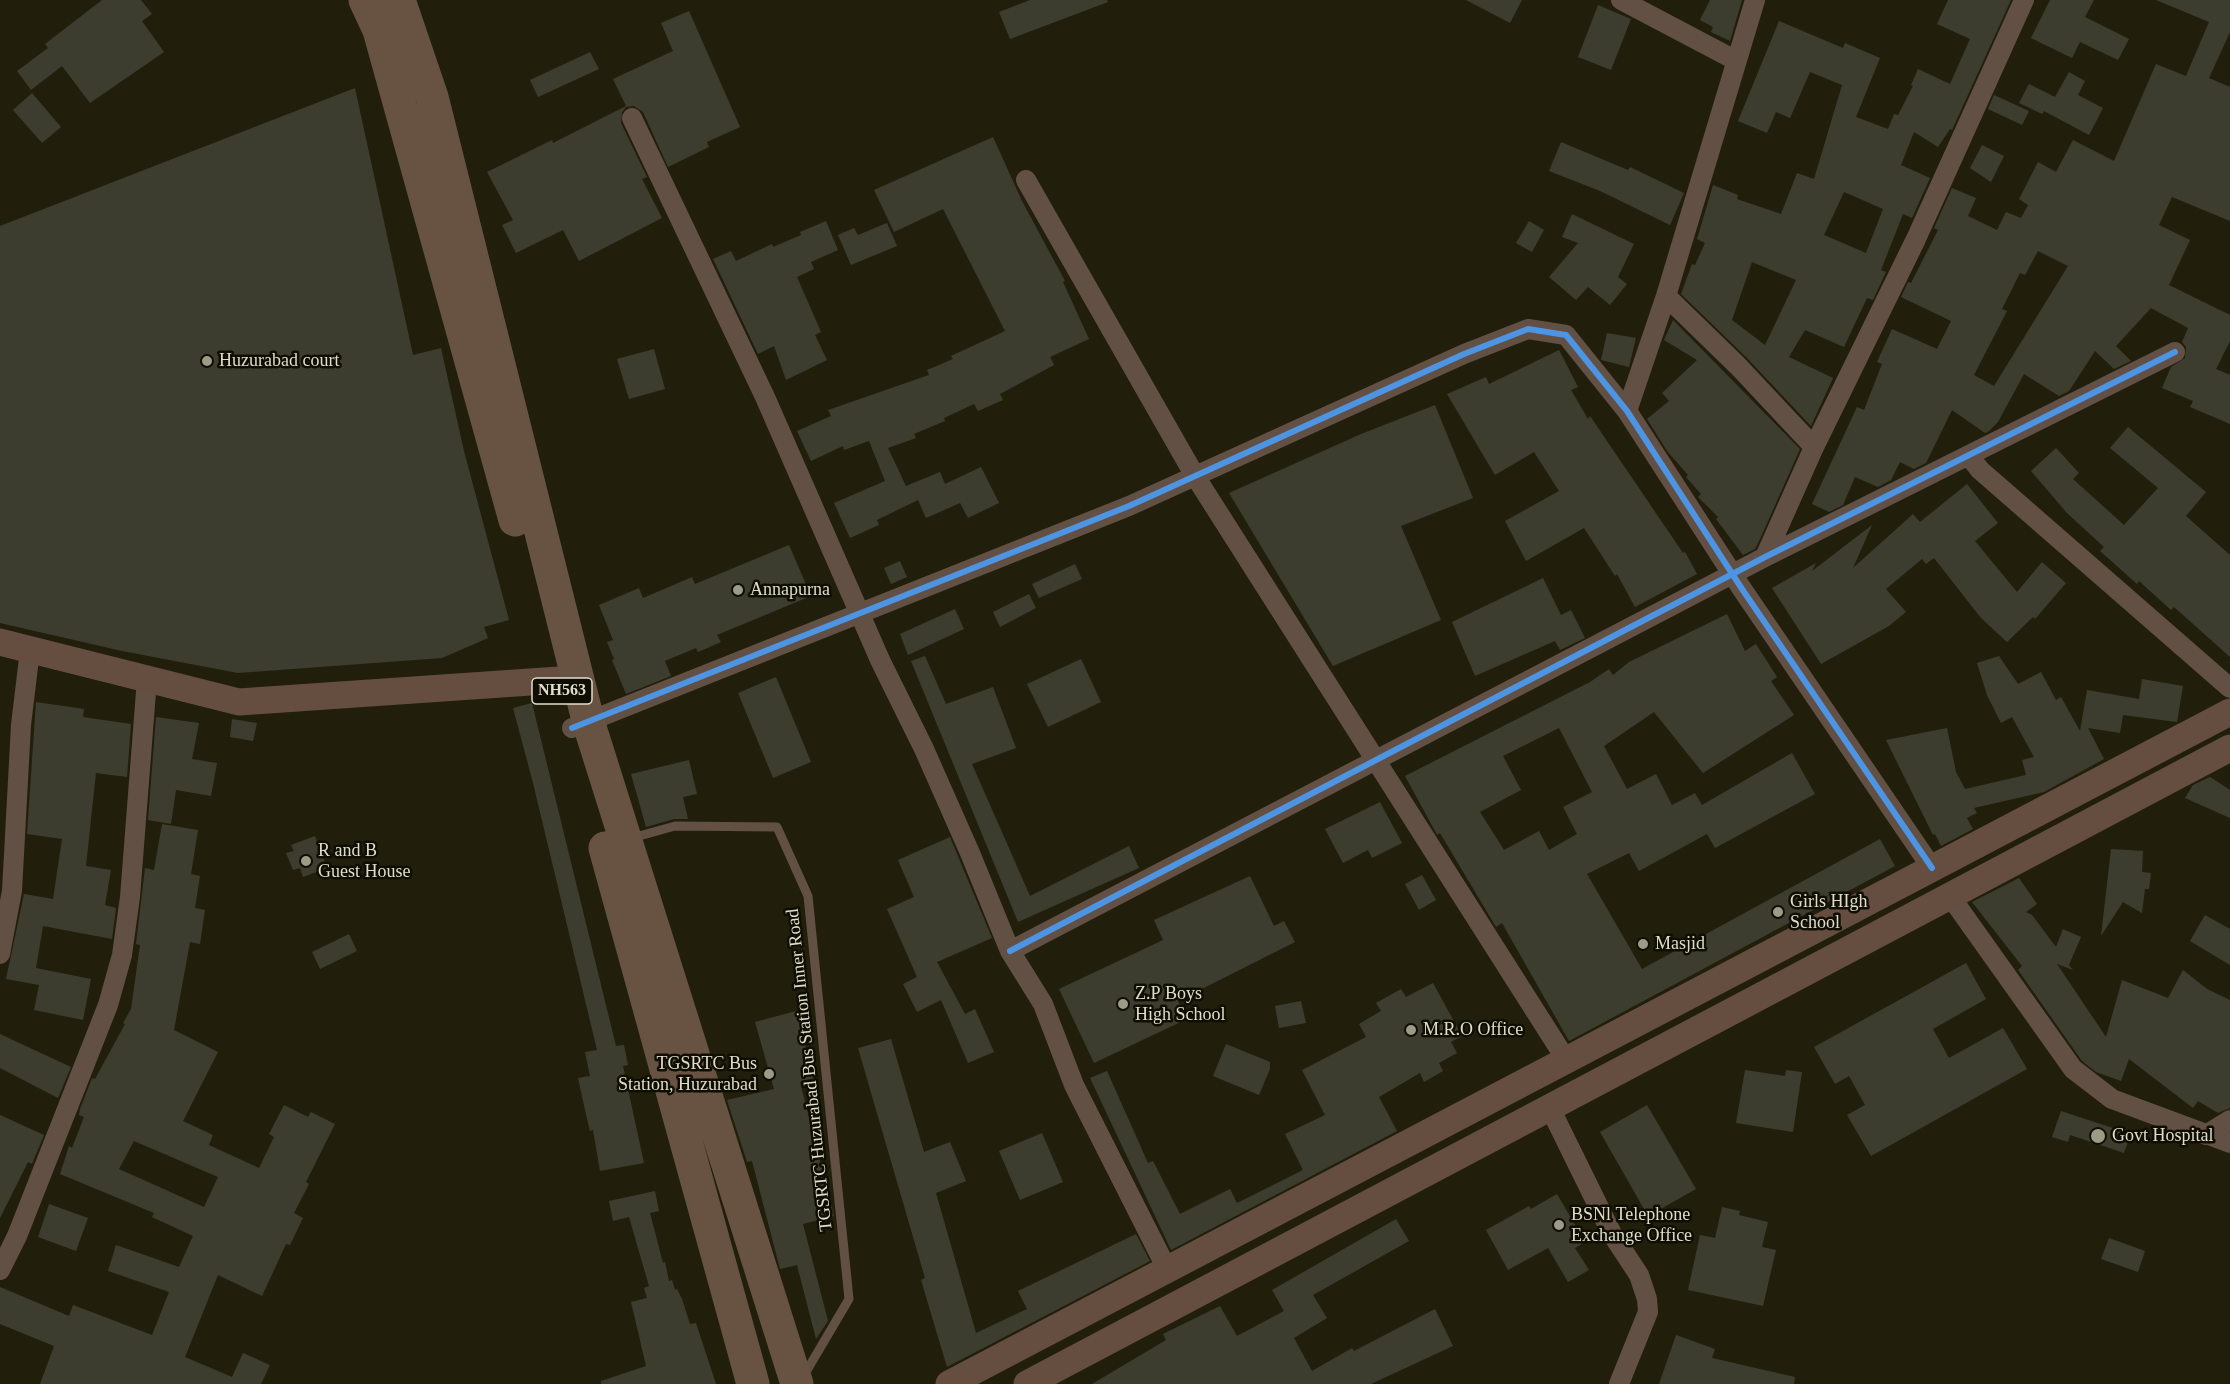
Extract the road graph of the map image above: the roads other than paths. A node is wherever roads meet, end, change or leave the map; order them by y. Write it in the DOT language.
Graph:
graph roads {
  1 [pos="365,0"];
  2 [pos="399,0"];
  3 [pos="1621,0"];
  4 [pos="1755,0"];
  5 [pos="2024,0"];
  6 [pos="1735,60"];
  7 [pos="632,118"];
  8 [pos="1026,180"];
  9 [pos="1666,297"];
  10 [pos="2175,352"];
  11 [pos="1627,411"];
  12 [pos="1814,447"];
  13 [pos="1968,456"];
  14 [pos="1195,476"];
  15 [pos="1765,557"];
  16 [pos="1734,574"];
  17 [pos="862,615"];
  18 [pos="0,642"];
  19 [pos="30,650"];
  20 [pos="568,678"];
  21 [pos="147,679"];
  22 [pos="2230,688"];
  23 [pos="2230,712"];
  24 [pos="581,726"];
  25 [pos="2230,748"];
  26 [pos="1375,760"];
  27 [pos="625,840"];
  28 [pos="1932,868"];
  29 [pos="1950,896"];
  30 [pos="1851,911"];
  31 [pos="1866,940"];
  32 [pos="1010,951"];
  33 [pos="0,954"];
  34 [pos="1567,1061"];
  35 [pos="1550,1108"];
  36 [pos="2230,1120"];
  37 [pos="2206,1135"];
  38 [pos="1422,1137"];
  39 [pos="2230,1143"];
  40 [pos="1438,1167"];
  41 [pos="0,1270"];
  42 [pos="1168,1271"];
  43 [pos="753,1384"];
  44 [pos="798,1384"];
  45 [pos="950,1384"];
  46 [pos="1027,1384"];
  47 [pos="1619,1384"];
  1 -- 20 [label="highway, NH563"];
  2 -- 20 [label="highway, NH563"];
  3 -- 6 [label="street"];
  4 -- 6 [label="street"];
  5 -- 12 [label="street"];
  6 -- 9 [label="street"];
  7 -- 17 [label="street"];
  8 -- 14 [label="street"];
  9 -- 11 [label="street"];
  9 -- 12 [label="street"];
  10 -- 13 [label="street"];
  11 -- 14 [label="street"];
  11 -- 16 [label="street"];
  12 -- 15 [label="street"];
  13 -- 15 [label="street"];
  13 -- 22 [label="street"];
  14 -- 17 [label="street"];
  14 -- 26 [label="street"];
  15 -- 16 [label="street"];
  16 -- 26 [label="street"];
  16 -- 28 [label="street"];
  17 -- 24 [label="street"];
  17 -- 32 [label="street"];
  18 -- 19 [label="main road"];
  19 -- 21 [label="main road"];
  19 -- 33 [label="street"];
  20 -- 21 [label="main road"];
  20 -- 24 [label="highway, NH563"];
  21 -- 41 [label="street"];
  23 -- 28 [label="main road"];
  24 -- 27 [label="highway, NH563"];
  24 -- 43 [label="highway, NH563"];
  25 -- 29 [label="main road"];
  26 -- 32 [label="street"];
  26 -- 34 [label="street"];
  27 -- 44 [label="highway, NH563"];
  27 -- 44 [label="lane, TGSRTC Huzurabad Bus Station Inner Road"];
  28 -- 30 [label="main road"];
  29 -- 31 [label="main road"];
  29 -- 37 [label="street"];
  30 -- 31 [label="main road"];
  30 -- 34 [label="main road"];
  31 -- 35 [label="main road"];
  32 -- 42 [label="street"];
  34 -- 38 [label="main road"];
  35 -- 40 [label="main road"];
  35 -- 47 [label="street"];
  36 -- 37 [label="street"];
  37 -- 39 [label="street"];
  38 -- 40 [label="main road"];
  38 -- 42 [label="main road"];
  40 -- 46 [label="main road"];
  42 -- 45 [label="main road"];
}
